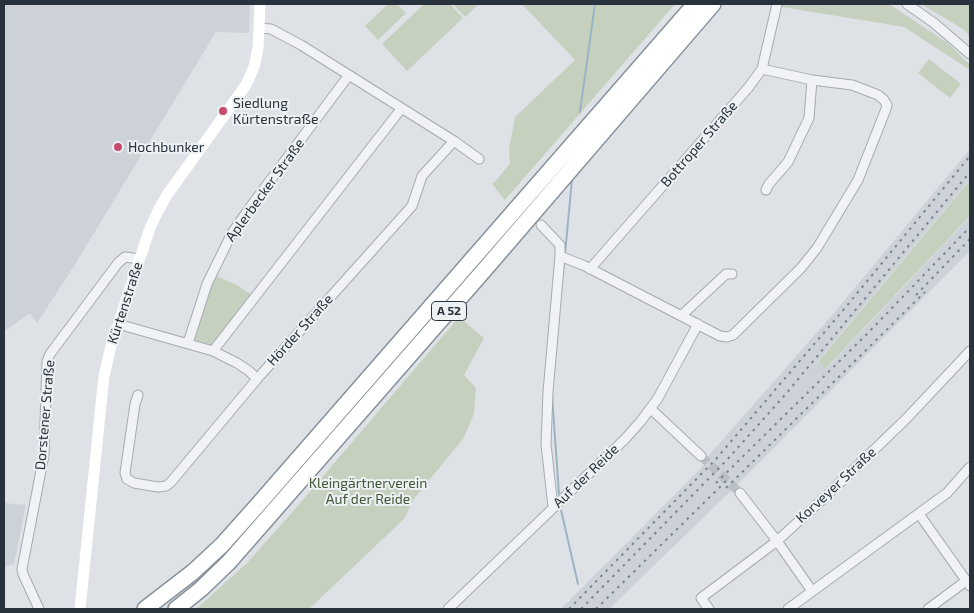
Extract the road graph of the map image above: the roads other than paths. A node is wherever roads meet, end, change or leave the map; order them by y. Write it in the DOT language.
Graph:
graph roads {
  1 [pos="260,4"];
  2 [pos="695,4"];
  3 [pos="714,4"];
  4 [pos="777,4"];
  5 [pos="907,4"];
  6 [pos="259,28"];
  7 [pos="970,54"];
  8 [pos="762,70"];
  9 [pos="349,75"];
  10 [pos="812,80"];
  11 [pos="401,109"];
  12 [pos="454,141"];
  13 [pos="479,159"];
  14 [pos="766,190"];
  15 [pos="541,225"];
  16 [pos="560,256"];
  17 [pos="140,259"];
  18 [pos="590,269"];
  19 [pos="732,274"];
  20 [pos="682,315"];
  21 [pos="118,324"];
  22 [pos="698,324"];
  23 [pos="188,343"];
  24 [pos="970,351"];
  25 [pos="213,352"];
  26 [pos="257,379"];
  27 [pos="138,396"];
  28 [pos="651,409"];
  29 [pos="701,456"];
  30 [pos="970,467"];
  31 [pos="740,493"];
  32 [pos="553,507"];
  33 [pos="919,514"];
  34 [pos="777,541"];
  35 [pos="968,584"];
  36 [pos="812,591"];
  37 [pos="39,609"];
  38 [pos="80,609"];
  39 [pos="145,609"];
  40 [pos="176,609"];
  41 [pos="448,609"];
  42 [pos="709,609"];
  43 [pos="788,609"];
  44 [pos="928,609"];
  1 -- 6 [label="main road, Kürtenstraße"];
  2 -- 39 [label="highway, A 52"];
  3 -- 40 [label="highway, A 52"];
  4 -- 8 [label="street, Bottroper Straße"];
  5 -- 7 [label="street"];
  6 -- 9 [label="street"];
  6 -- 17 [label="main road, Kürtenstraße"];
  8 -- 10 [label="street"];
  8 -- 18 [label="street, Bottroper Straße"];
  9 -- 11 [label="street"];
  9 -- 23 [label="street, Aplerbecker Straße"];
  10 -- 14 [label="street"];
  10 -- 22 [label="street"];
  11 -- 12 [label="street"];
  11 -- 25 [label="street"];
  12 -- 13 [label="street"];
  12 -- 26 [label="street, Hörder Straße"];
  15 -- 16 [label="street"];
  16 -- 18 [label="street"];
  16 -- 32 [label="street"];
  17 -- 21 [label="main road, Kürtenstraße"];
  17 -- 37 [label="street, Dorstener Straße"];
  18 -- 20 [label="street"];
  19 -- 20 [label="street"];
  20 -- 22 [label="street"];
  21 -- 23 [label="street"];
  21 -- 38 [label="main road, Kürtenstraße"];
  22 -- 28 [label="street, Auf der Reide"];
  23 -- 25 [label="street"];
  24 -- 34 [label="street, Korveyer Straße"];
  25 -- 26 [label="street"];
  26 -- 27 [label="street, Hörder Straße"];
  28 -- 29 [label="street"];
  28 -- 32 [label="street, Auf der Reide"];
  30 -- 33 [label="street"];
  31 -- 34 [label="street"];
  32 -- 41 [label="street, Auf der Reide"];
  33 -- 35 [label="street"];
  33 -- 36 [label="street"];
  34 -- 36 [label="street"];
  34 -- 42 [label="street, Korveyer Straße"];
  35 -- 44 [label="street"];
  36 -- 43 [label="street"];
}
